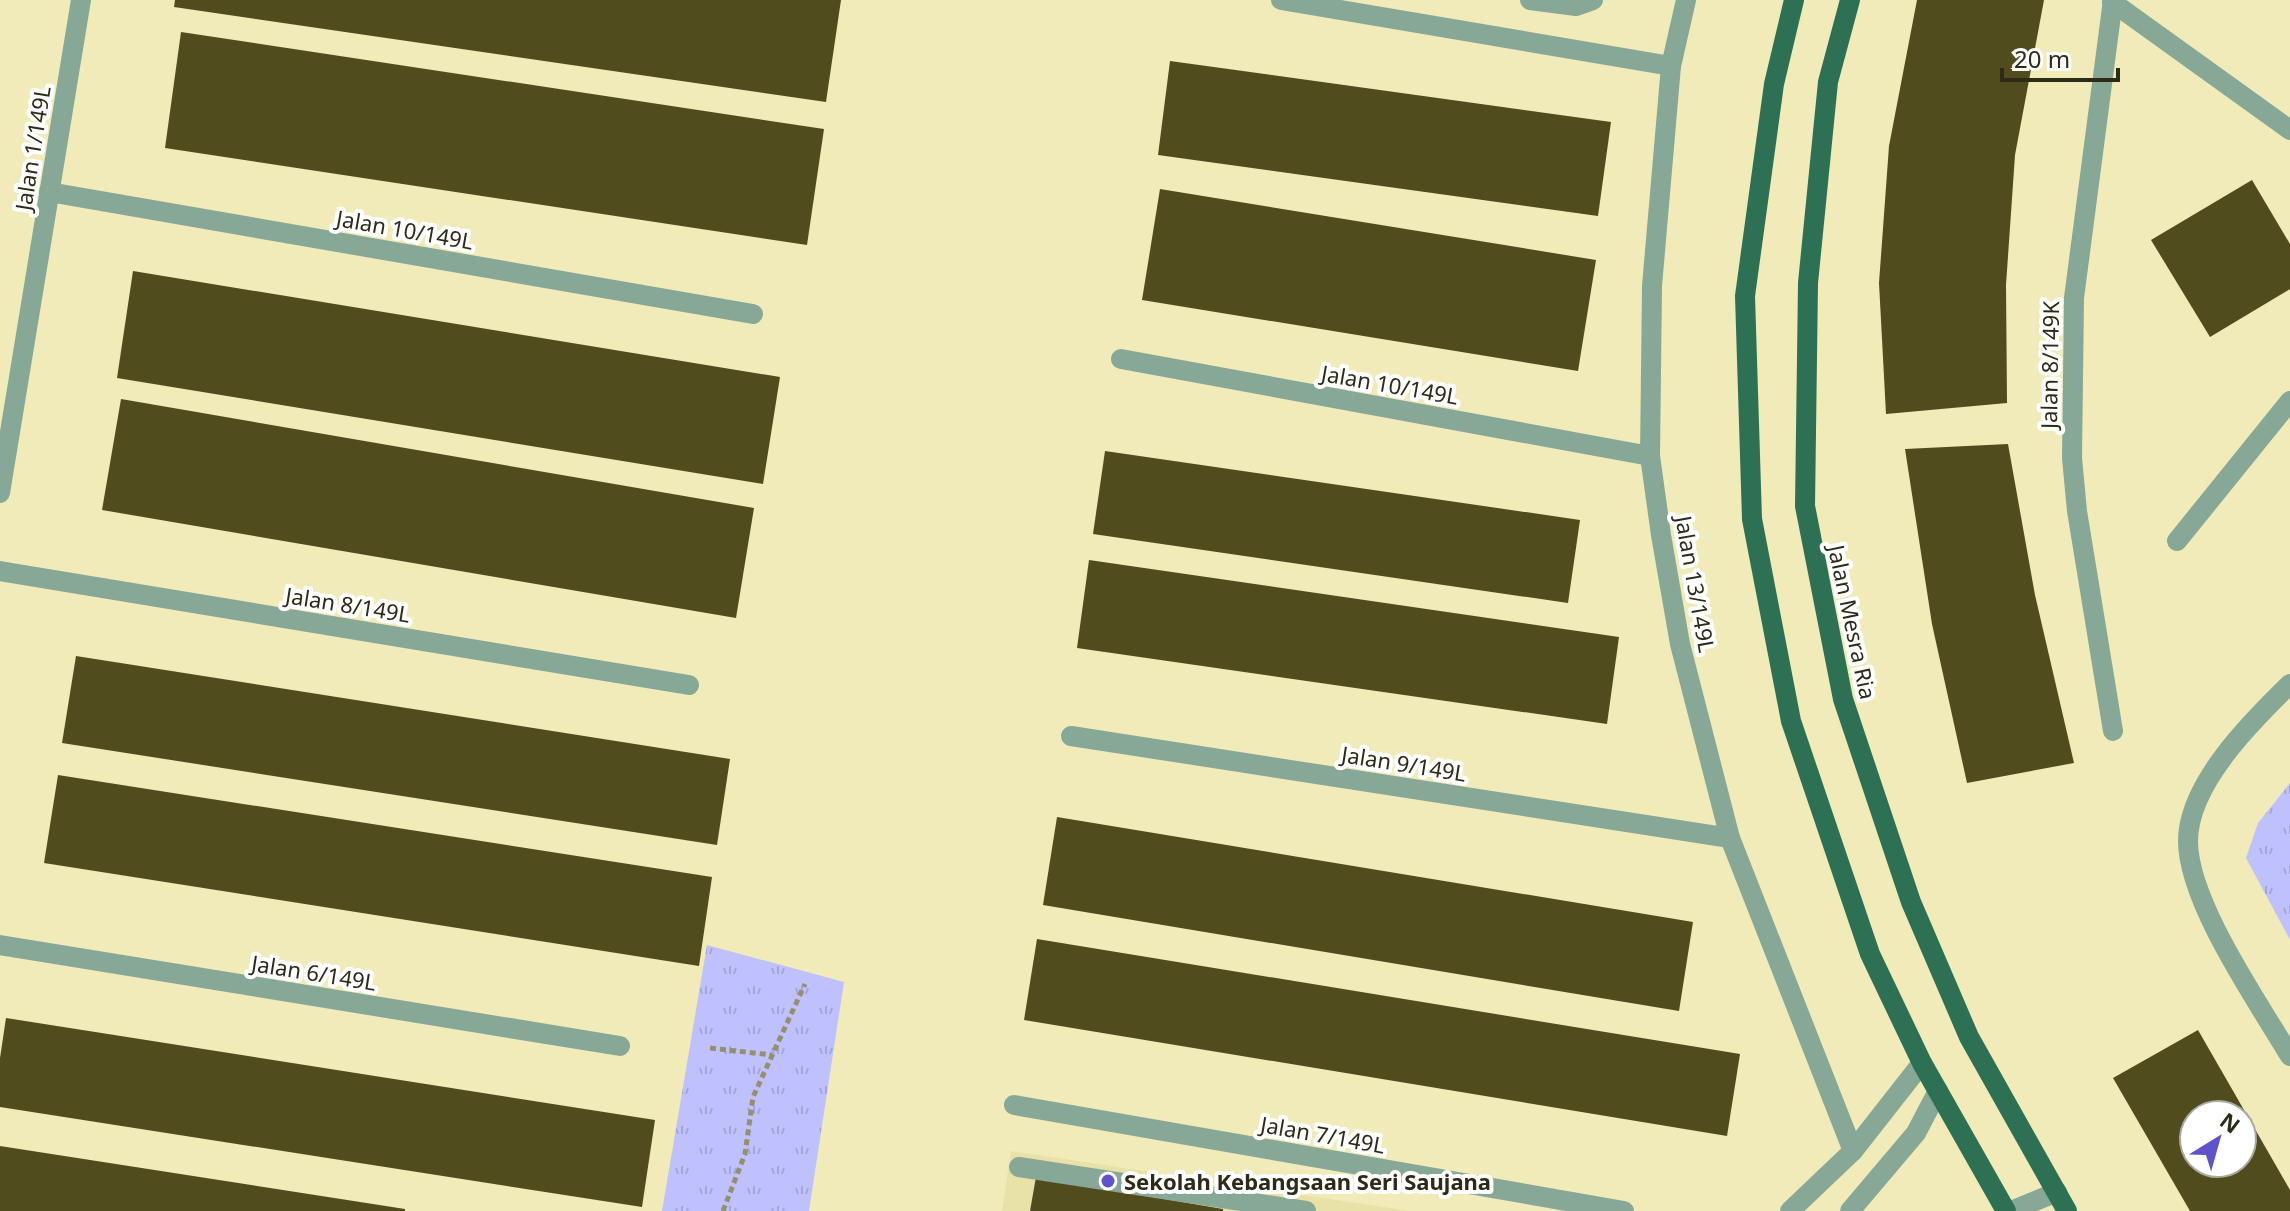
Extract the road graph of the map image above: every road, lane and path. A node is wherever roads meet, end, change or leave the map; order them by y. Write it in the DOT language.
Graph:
graph roads {
  1 [pos="81,0"];
  2 [pos="1281,0"];
  3 [pos="1530,0"];
  4 [pos="1593,0"];
  5 [pos="1686,0"];
  6 [pos="1794,0"];
  7 [pos="1850,0"];
  8 [pos="2112,1"];
  9 [pos="1671,66"];
  10 [pos="2290,130"];
  11 [pos="49,192"];
  12 [pos="753,314"];
  13 [pos="1121,359"];
  14 [pos="2290,401"];
  15 [pos="1650,456"];
  16 [pos="0,493"];
  17 [pos="2177,541"];
  18 [pos="0,571"];
  19 [pos="2290,684"];
  20 [pos="689,685"];
  21 [pos="2113,731"];
  22 [pos="1071,736"];
  23 [pos="1730,838"];
  24 [pos="0,945"];
  25 [pos="805,984"];
  26 [pos="620,1046"];
  27 [pos="710,1048"];
  28 [pos="772,1055"];
  29 [pos="2290,1056"];
  30 [pos="1922,1063"];
  31 [pos="1938,1091"];
  32 [pos="1014,1105"];
  33 [pos="1853,1151"];
  34 [pos="1019,1167"];
  35 [pos="2057,1192"];
  36 [pos="723,1211"];
  37 [pos="1306,1211"];
  38 [pos="1624,1211"];
  39 [pos="1790,1211"];
  40 [pos="1850,1211"];
  41 [pos="2008,1211"];
  42 [pos="2067,1211"];
  1 -- 11 [label="street, Jalan 1/149L"];
  2 -- 9 [label="street"];
  3 -- 4 [label="street"];
  5 -- 9 [label="street, Jalan 13/149L"];
  6 -- 30 [label="main road"];
  7 -- 35 [label="main road, Jalan Mesra Ria"];
  8 -- 10 [label="street"];
  8 -- 21 [label="street, Jalan 8/149K"];
  9 -- 15 [label="street, Jalan 13/149L"];
  11 -- 12 [label="street, Jalan 10/149L"];
  11 -- 16 [label="street, Jalan 1/149L"];
  13 -- 15 [label="street, Jalan 10/149L"];
  14 -- 17 [label="street"];
  15 -- 23 [label="street, Jalan 13/149L"];
  18 -- 20 [label="street, Jalan 8/149L"];
  19 -- 29 [label="street"];
  22 -- 23 [label="street, Jalan 9/149L"];
  23 -- 33 [label="street, Jalan 13/149L"];
  24 -- 26 [label="street, Jalan 6/149L"];
  25 -- 28 [label="path"];
  27 -- 28 [label="path"];
  28 -- 36 [label="path"];
  30 -- 31 [label="main road"];
  30 -- 33 [label="street"];
  31 -- 40 [label="street"];
  31 -- 41 [label="main road"];
  32 -- 38 [label="street, Jalan 7/149L"];
  33 -- 39 [label="street"];
  34 -- 37 [label="street"];
  35 -- 41 [label="street"];
  35 -- 42 [label="main road, Jalan Mesra Ria"];
}
